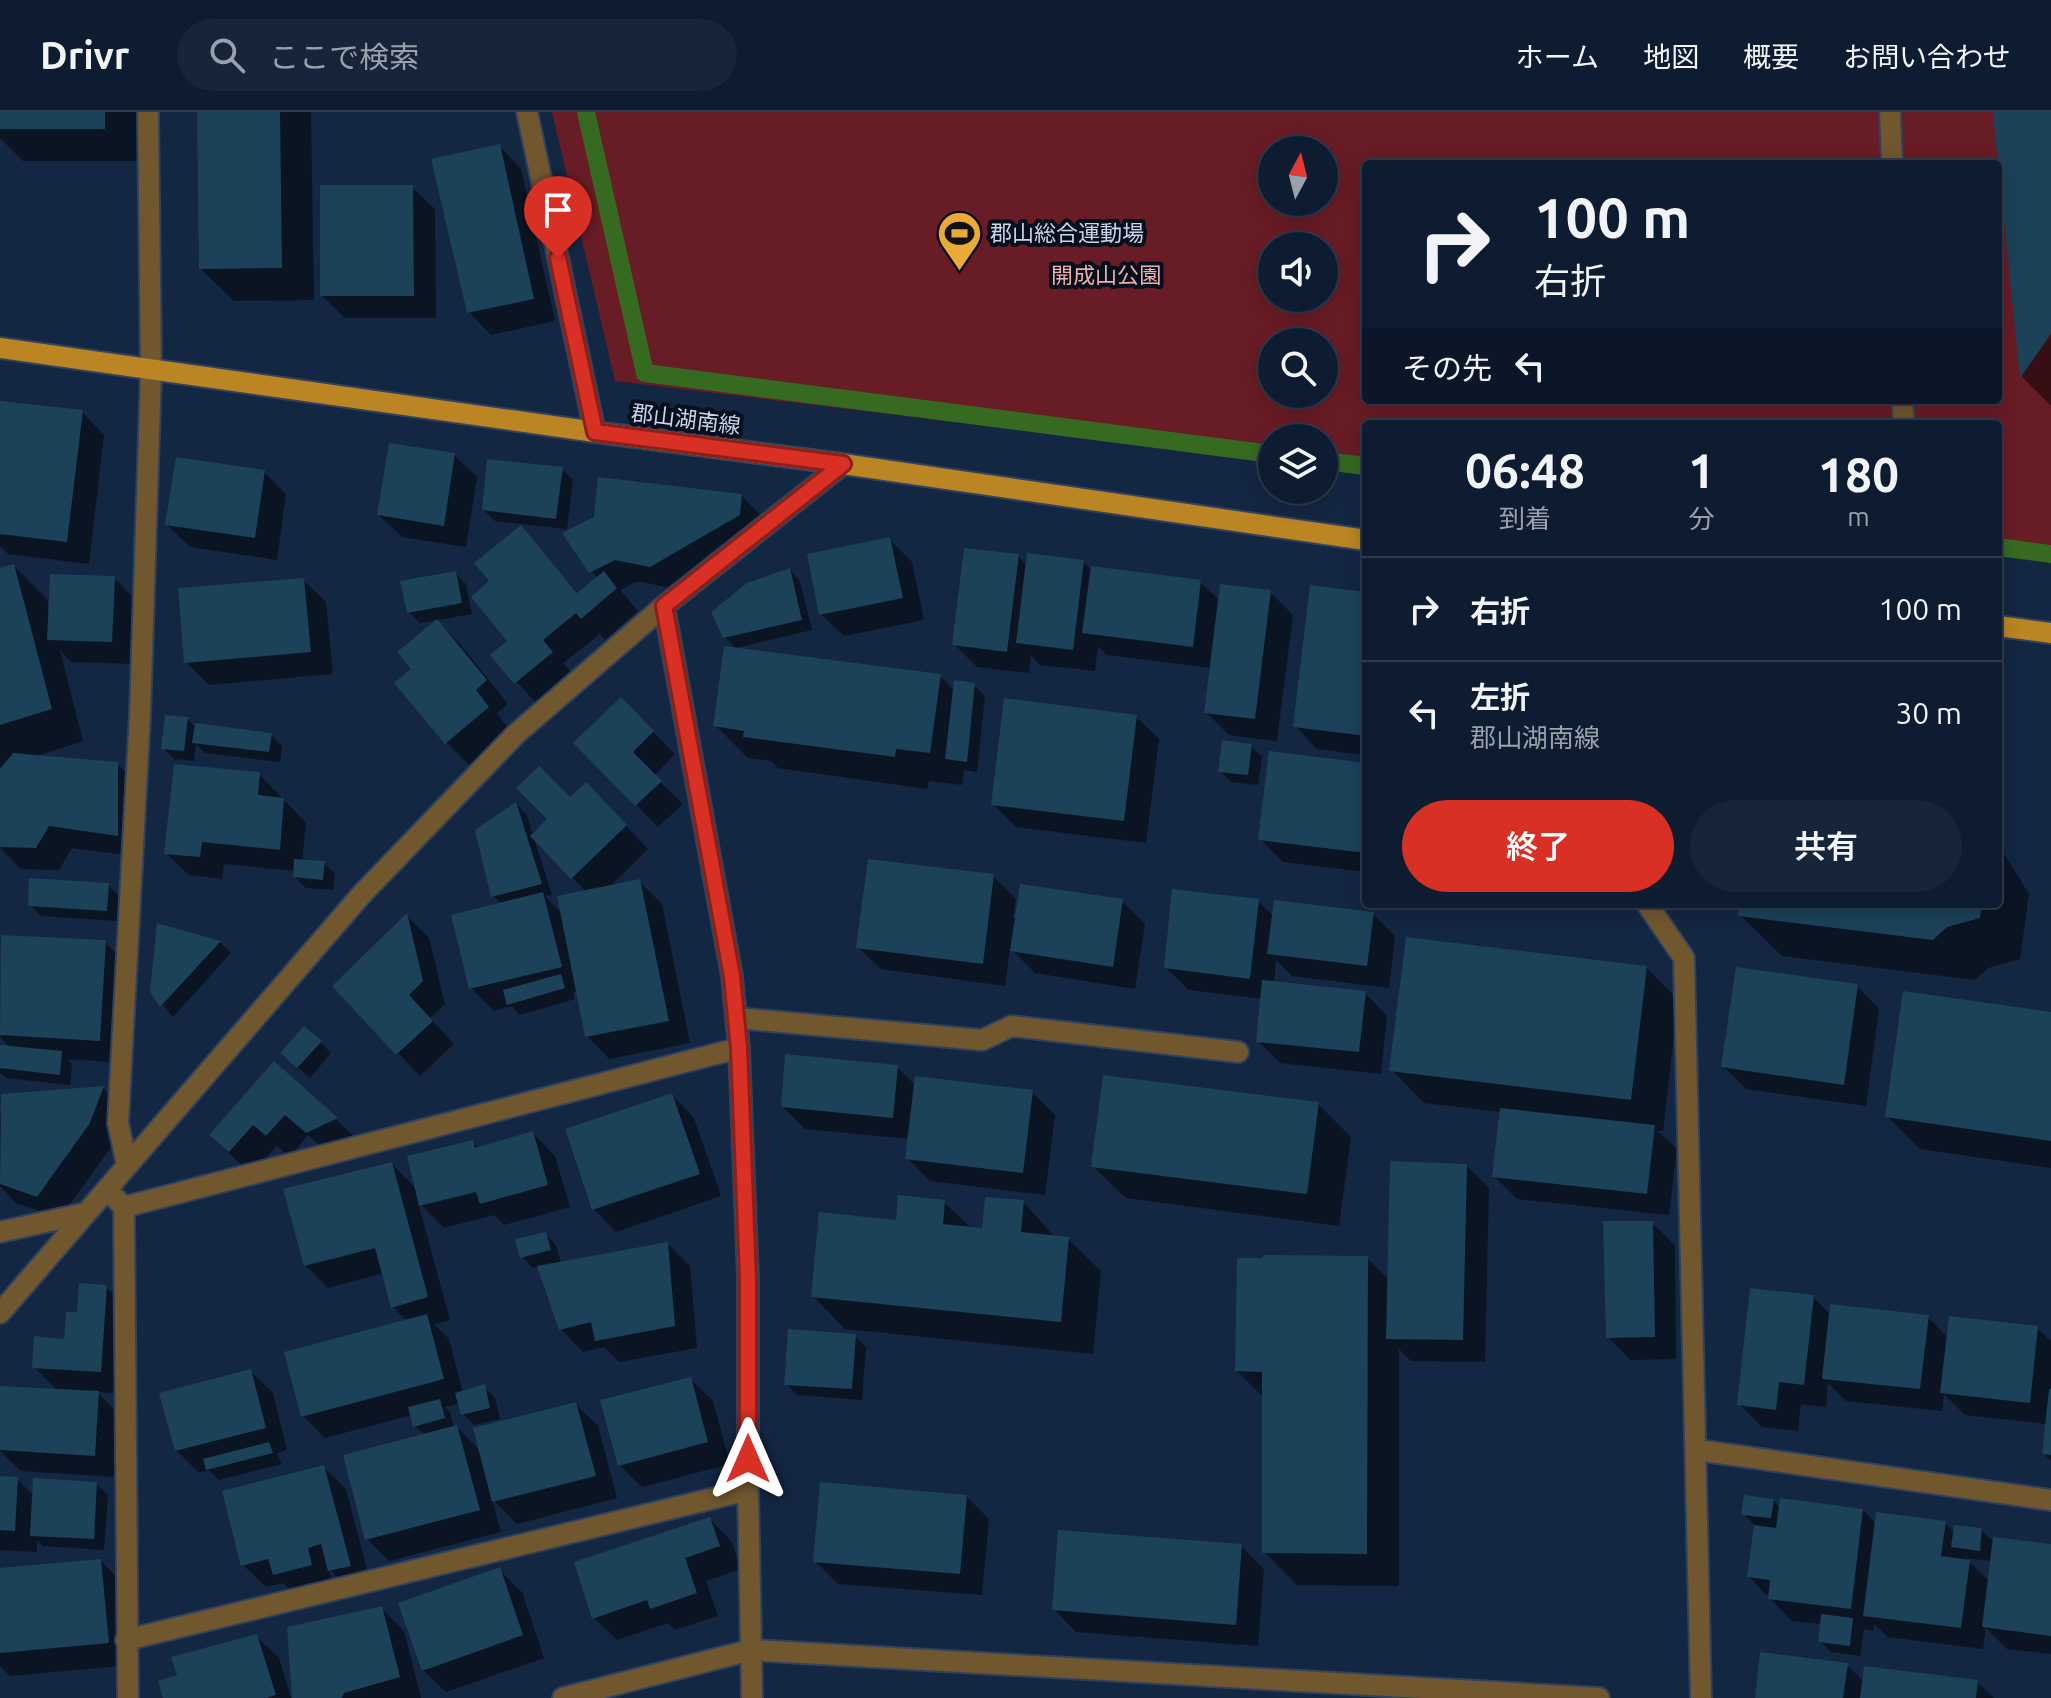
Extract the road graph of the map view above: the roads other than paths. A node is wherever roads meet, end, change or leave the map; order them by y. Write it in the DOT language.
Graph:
graph roads {
  1 [pos="148,112"];
  2 [pos="527,112"];
  3 [pos="1890,112"];
  4 [pos="1892,160"];
  5 [pos="0,348"];
  6 [pos="151,371"];
  7 [pos="595,432"];
  8 [pos="843,464"];
  9 [pos="1362,539"];
  10 [pos="664,606"];
  11 [pos="2002,627"];
  12 [pos="2051,633"];
  13 [pos="1650,908"];
  14 [pos="736,1018"];
  15 [pos="739,1048"];
  16 [pos="1238,1052"];
  17 [pos="127,1165"];
  18 [pos="106,1190"];
  19 [pos="124,1207"];
  20 [pos="86,1213"];
  21 [pos="0,1232"];
  22 [pos="0,1313"];
  23 [pos="1697,1450"];
  24 [pos="748,1490"];
  25 [pos="2051,1500"];
  26 [pos="126,1640"];
  27 [pos="751,1650"];
  28 [pos="128,1698"];
  29 [pos="563,1698"];
  30 [pos="752,1698"];
  31 [pos="1599,1698"];
  32 [pos="1701,1698"];
  1 -- 6 [label="street"];
  2 -- 7 [label="street"];
  3 -- 4 [label="street"];
  5 -- 6 [label="main road, 郡山湖南線"];
  6 -- 7 [label="main road, 郡山湖南線"];
  6 -- 17 [label="street"];
  7 -- 8 [label="main road, 郡山湖南線"];
  8 -- 9 [label="main road, 郡山湖南線"];
  8 -- 10 [label="street"];
  10 -- 14 [label="street"];
  10 -- 17 [label="street"];
  11 -- 12 [label="main road"];
  13 -- 23 [label="street"];
  14 -- 15 [label="street"];
  14 -- 16 [label="street"];
  15 -- 19 [label="street"];
  15 -- 24 [label="street"];
  17 -- 18 [label="street"];
  18 -- 19 [label="street"];
  18 -- 20 [label="street"];
  19 -- 26 [label="street"];
  20 -- 21 [label="street"];
  20 -- 22 [label="street"];
  23 -- 25 [label="street"];
  23 -- 32 [label="street"];
  24 -- 26 [label="street"];
  24 -- 27 [label="street"];
  26 -- 28 [label="street"];
  27 -- 29 [label="street"];
  27 -- 30 [label="street"];
  27 -- 31 [label="street"];
}
